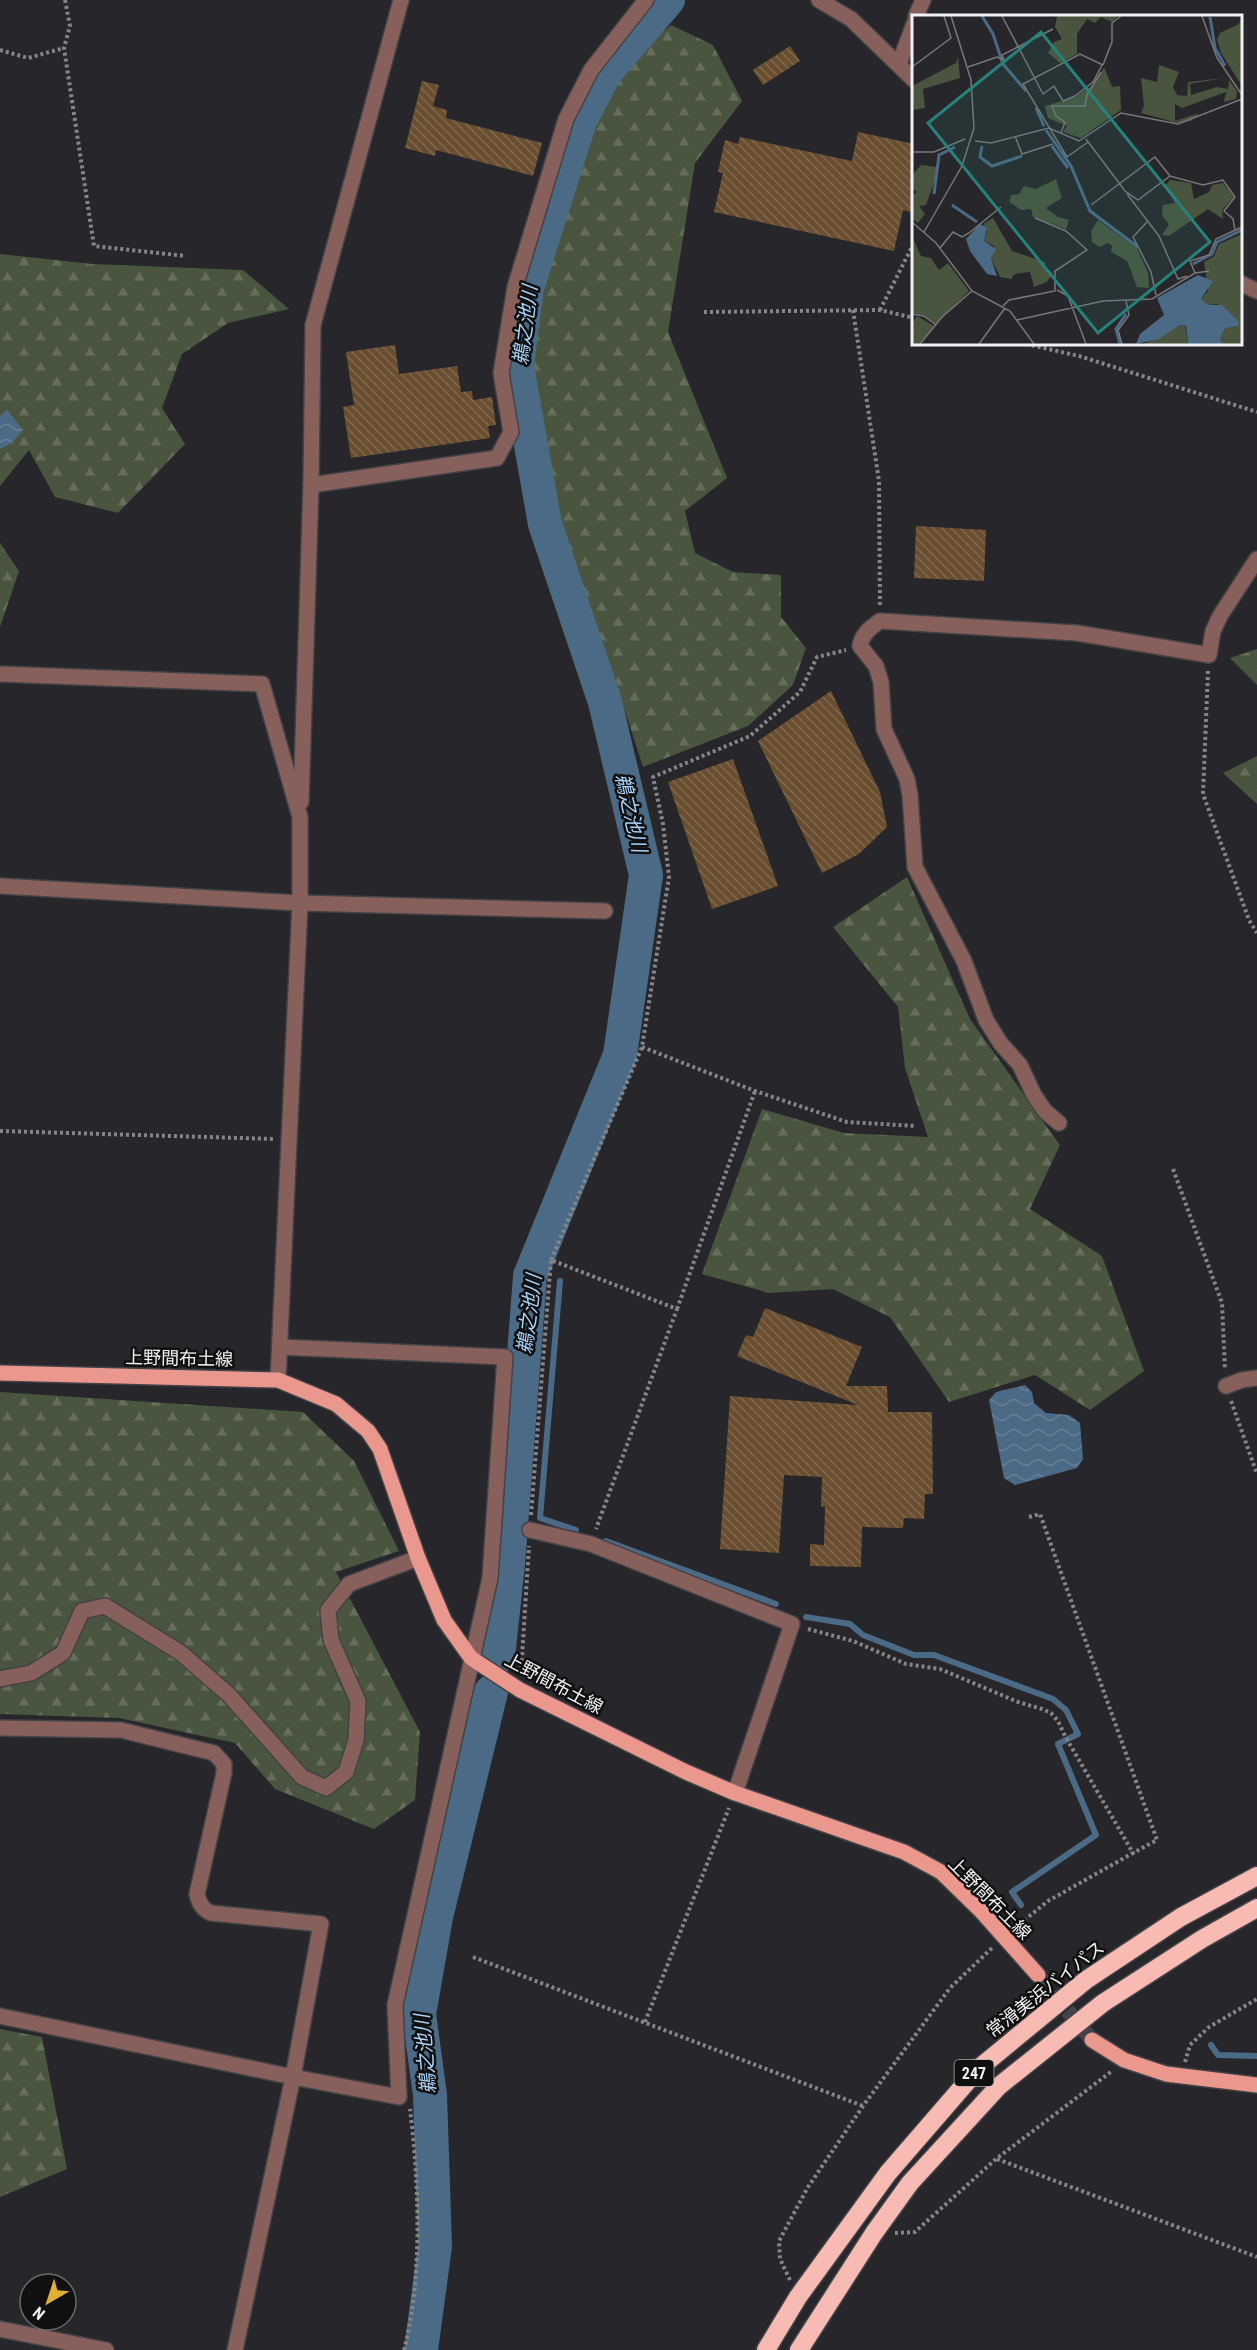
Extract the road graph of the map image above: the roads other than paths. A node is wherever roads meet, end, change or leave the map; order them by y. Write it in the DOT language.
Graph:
graph roads {
  1 [pos="401,0"];
  2 [pos="646,0"];
  3 [pos="819,0"];
  4 [pos="922,0"];
  5 [pos="916,15"];
  6 [pos="912,29"];
  7 [pos="899,64"];
  8 [pos="912,78"];
  9 [pos="1242,284"];
  10 [pos="1257,291"];
  11 [pos="311,485"];
  12 [pos="1257,559"];
  13 [pos="0,674"];
  14 [pos="300,817"];
  15 [pos="0,886"];
  16 [pos="300,903"];
  17 [pos="605,911"];
  18 [pos="1059,1123"];
  19 [pos="280,1347"];
  20 [pos="0,1373"];
  21 [pos="1257,1378"];
  22 [pos="278,1380"];
  23 [pos="1226,1386"];
  24 [pos="530,1530"];
  25 [pos="418,1558"];
  26 [pos="471,1658"];
  27 [pos="0,1679"];
  28 [pos="0,1728"];
  29 [pos="735,1793"];
  30 [pos="1257,1876"];
  31 [pos="1257,1908"];
  32 [pos="1038,1975"];
  33 [pos="0,2016"];
  34 [pos="1092,2040"];
  35 [pos="293,2077"];
  36 [pos="1257,2085"];
  37 [pos="0,2329"];
  38 [pos="106,2350"];
  39 [pos="235,2350"];
  40 [pos="766,2350"];
  41 [pos="799,2350"];
  1 -- 11 [label="street"];
  2 -- 11 [label="street"];
  3 -- 7 [label="street"];
  4 -- 5 [label="street"];
  6 -- 7 [label="street"];
  7 -- 8 [label="street"];
  9 -- 10 [label="street"];
  11 -- 14 [label="street"];
  12 -- 18 [label="street"];
  13 -- 14 [label="street"];
  14 -- 16 [label="street"];
  15 -- 16 [label="street"];
  16 -- 17 [label="street"];
  16 -- 19 [label="street"];
  19 -- 22 [label="street"];
  19 -- 26 [label="street"];
  20 -- 22 [label="main road, 上野間布土線"];
  21 -- 23 [label="street"];
  22 -- 25 [label="main road, 上野間布土線"];
  24 -- 29 [label="street"];
  25 -- 26 [label="main road, 上野間布土線"];
  25 -- 27 [label="street"];
  26 -- 29 [label="main road, 上野間布土線"];
  26 -- 35 [label="street"];
  28 -- 35 [label="street"];
  29 -- 32 [label="main road, 上野間布土線"];
  30 -- 40 [label="highway, 常滑美浜バイパス / 247"];
  31 -- 41 [label="highway, 247"];
  33 -- 35 [label="street"];
  34 -- 36 [label="main road"];
  35 -- 39 [label="street"];
  37 -- 38 [label="street"];
}
